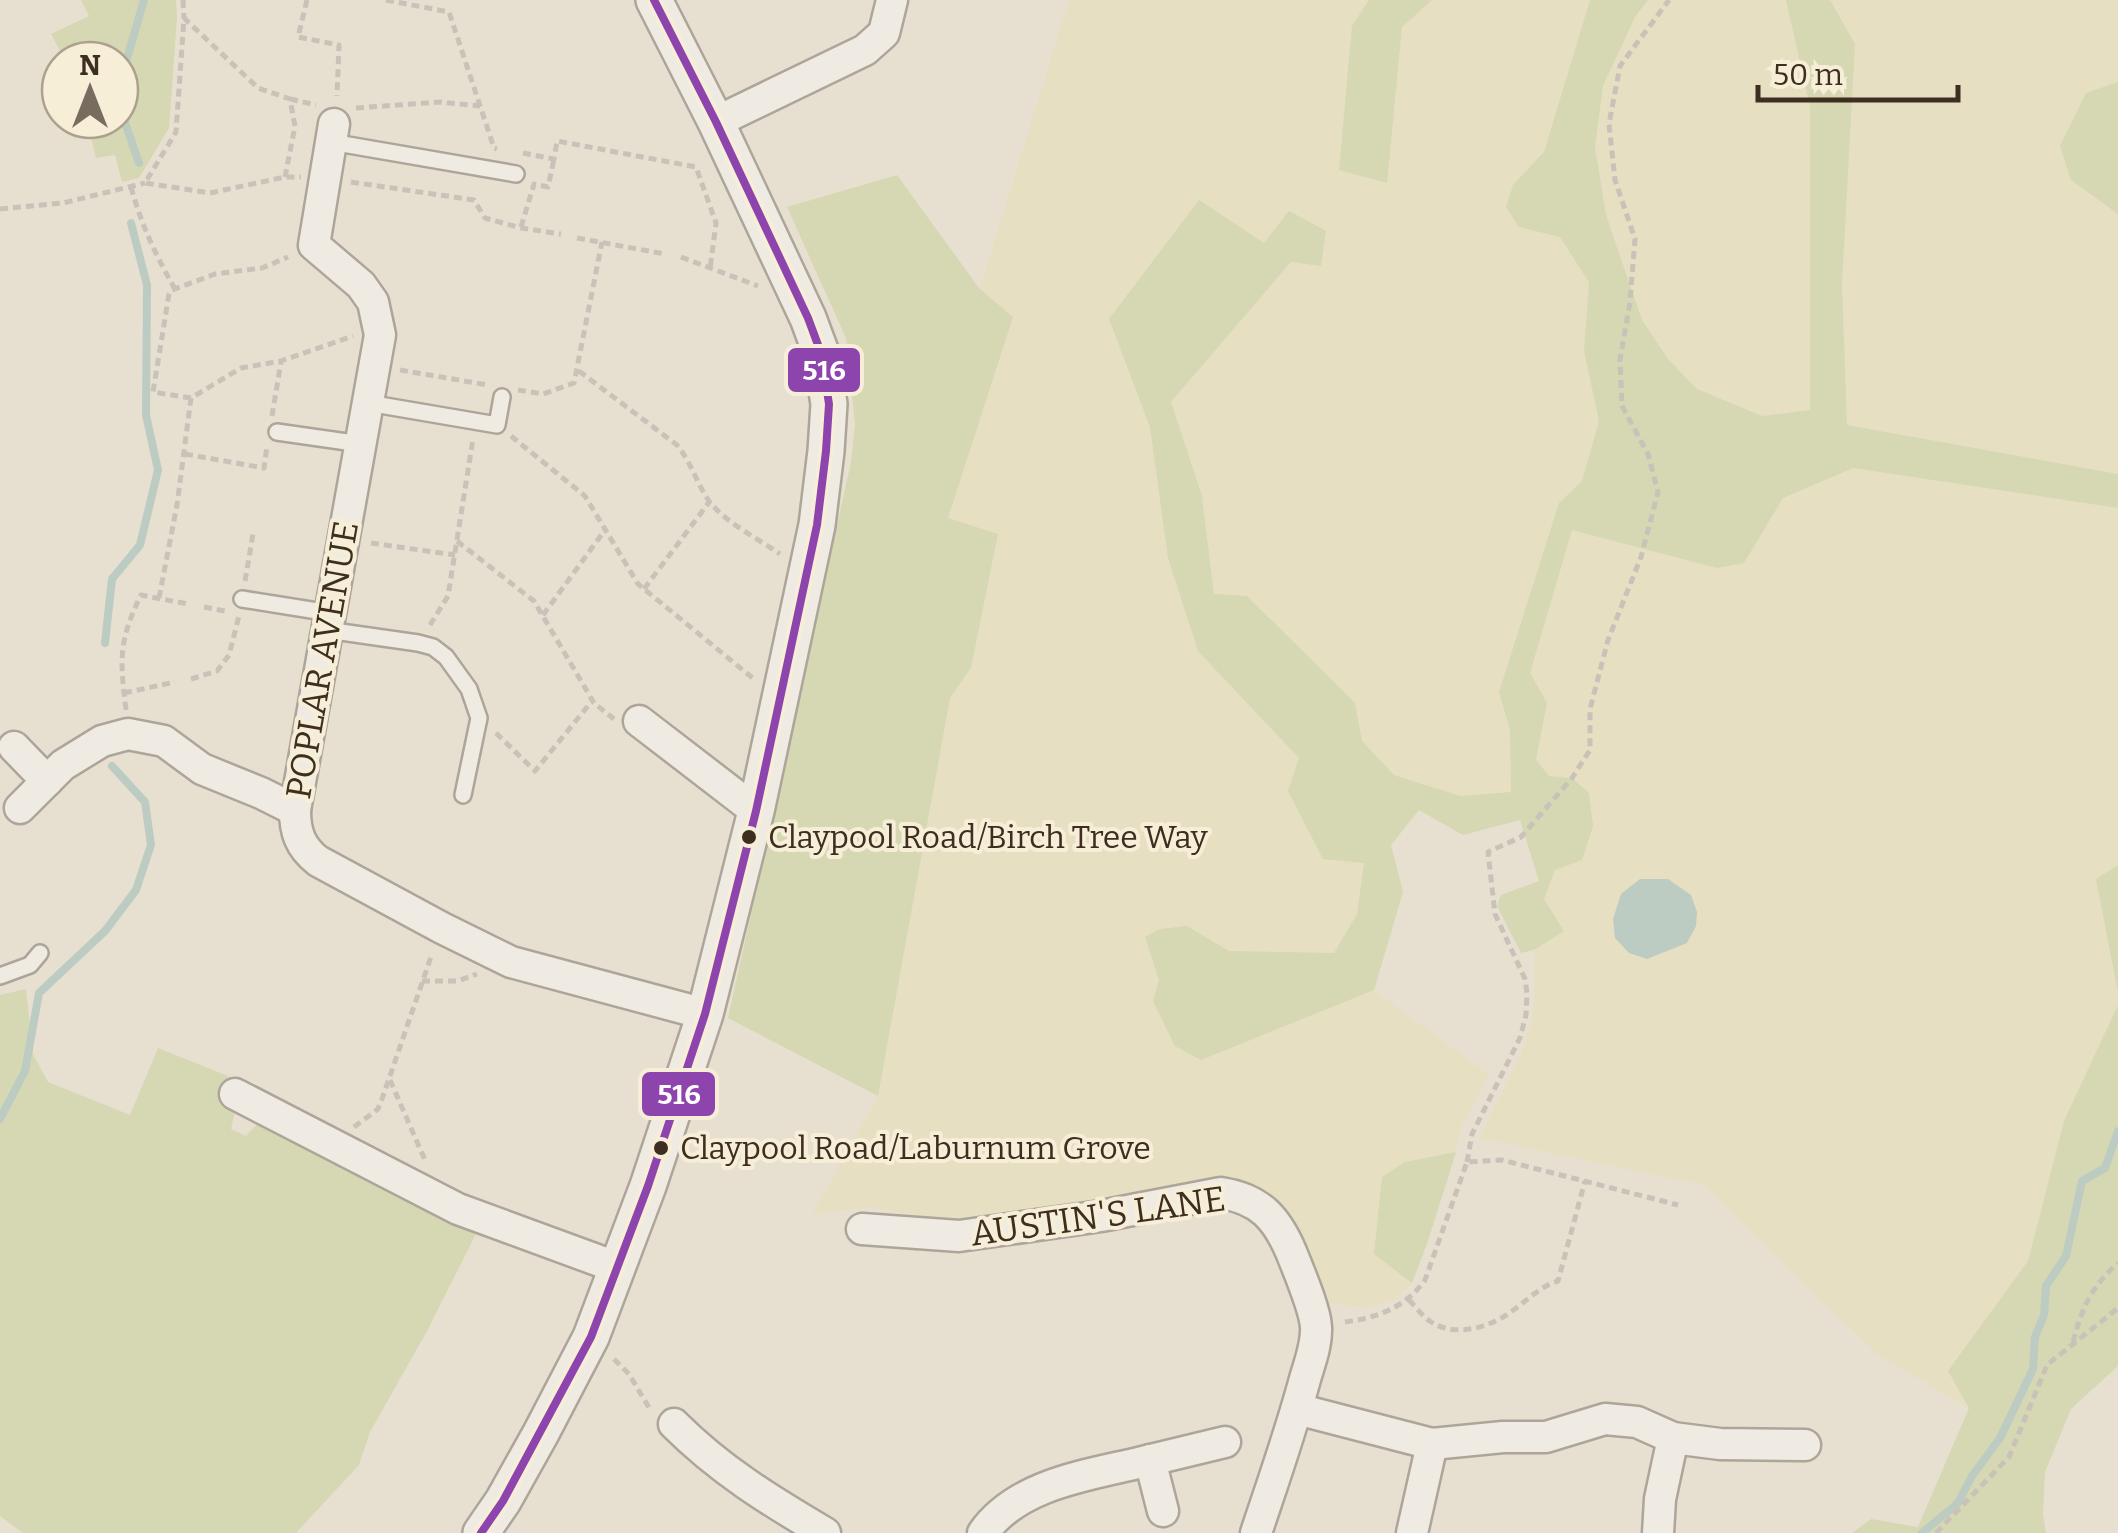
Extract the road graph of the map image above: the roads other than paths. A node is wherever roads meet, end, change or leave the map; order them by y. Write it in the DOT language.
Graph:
graph roads {
  1 [pos="654,0"];
  2 [pos="892,0"];
  3 [pos="716,122"];
  4 [pos="334,125"];
  5 [pos="516,174"];
  6 [pos="502,397"];
  7 [pos="368,402"];
  8 [pos="277,432"];
  9 [pos="361,444"];
  10 [pos="241,606"];
  11 [pos="329,622"];
  12 [pos="639,720"];
  13 [pos="14,747"];
  14 [pos="48,781"];
  15 [pos="463,795"];
  16 [pos="20,808"];
  17 [pos="295,810"];
  18 [pos="756,811"];
  19 [pos="40,954"];
  20 [pos="0,976"];
  21 [pos="704,1014"];
  22 [pos="243,1108"];
  23 [pos="862,1229"];
  24 [pos="616,1267"];
  25 [pos="1297,1408"];
  26 [pos="690,1428"];
  27 [pos="1672,1438"];
  28 [pos="1225,1442"];
  29 [pos="1432,1444"];
  30 [pos="1805,1444"];
  31 [pos="1150,1460"];
  32 [pos="1163,1511"];
  33 [pos="815,1531"];
  34 [pos="480,1533"];
  35 [pos="982,1533"];
  36 [pos="1256,1533"];
  37 [pos="1412,1533"];
  38 [pos="1658,1533"];
  1 -- 3 [label="street"];
  2 -- 3 [label="street"];
  3 -- 18 [label="street"];
  4 -- 5 [label="lane"];
  4 -- 7 [label="street, POPLAR AVENUE"];
  6 -- 7 [label="lane"];
  7 -- 9 [label="street, POPLAR AVENUE"];
  8 -- 9 [label="lane"];
  9 -- 11 [label="street, POPLAR AVENUE"];
  10 -- 11 [label="lane"];
  11 -- 15 [label="lane"];
  11 -- 17 [label="street, POPLAR AVENUE"];
  12 -- 18 [label="street"];
  13 -- 14 [label="street"];
  14 -- 16 [label="street"];
  14 -- 17 [label="street"];
  17 -- 21 [label="street, POPLAR AVENUE"];
  18 -- 21 [label="street"];
  19 -- 20 [label="lane"];
  21 -- 24 [label="street"];
  22 -- 24 [label="street"];
  23 -- 25 [label="street, AUSTIN'S LANE"];
  24 -- 34 [label="street"];
  25 -- 29 [label="street"];
  25 -- 36 [label="street"];
  26 -- 33 [label="street"];
  27 -- 29 [label="street"];
  27 -- 30 [label="street"];
  27 -- 38 [label="street"];
  28 -- 31 [label="street"];
  29 -- 37 [label="street"];
  31 -- 32 [label="street"];
  31 -- 35 [label="street"];
}
